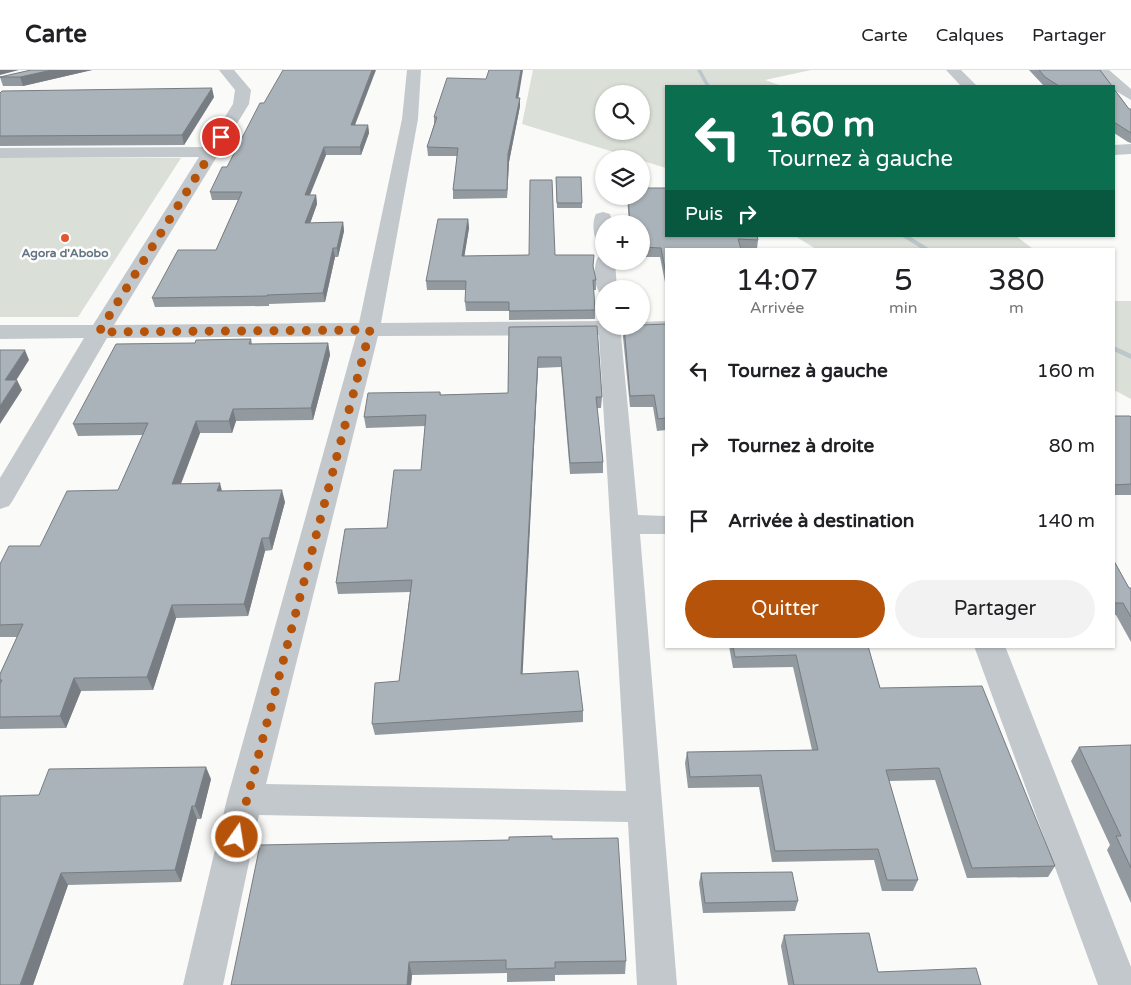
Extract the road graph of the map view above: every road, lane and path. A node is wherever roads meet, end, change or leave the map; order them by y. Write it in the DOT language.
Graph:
graph roads {
  1 [pos="414,70"];
  2 [pos="953,70"];
  3 [pos="1100,70"];
  4 [pos="233,78"];
  5 [pos="968,85"];
  6 [pos="1131,95"];
  7 [pos="1131,149"];
  8 [pos="1115,150"];
  9 [pos="0,152"];
  10 [pos="211,152"];
  11 [pos="595,327"];
  12 [pos="650,328"];
  13 [pos="665,328"];
  14 [pos="370,330"];
  15 [pos="0,332"];
  16 [pos="99,332"];
  17 [pos="610,335"];
  18 [pos="0,500"];
  19 [pos="625,524"];
  20 [pos="665,525"];
  21 [pos="990,648"];
  22 [pos="245,800"];
  23 [pos="644,808"];
  24 [pos="203,985"];
  25 [pos="657,985"];
  26 [pos="1118,985"];
  1 -- 14 [label="street"];
  2 -- 5 [label="street"];
  3 -- 6 [label="street"];
  4 -- 10 [label="street"];
  7 -- 8 [label="street"];
  9 -- 10 [label="street"];
  10 -- 16 [label="street"];
  11 -- 14 [label="street"];
  12 -- 13 [label="street"];
  14 -- 16 [label="street"];
  14 -- 22 [label="street"];
  15 -- 16 [label="street"];
  16 -- 18 [label="street"];
  17 -- 19 [label="street"];
  19 -- 20 [label="street"];
  19 -- 23 [label="street"];
  21 -- 26 [label="street"];
  22 -- 23 [label="street"];
  22 -- 24 [label="street"];
  23 -- 25 [label="street"];
}
